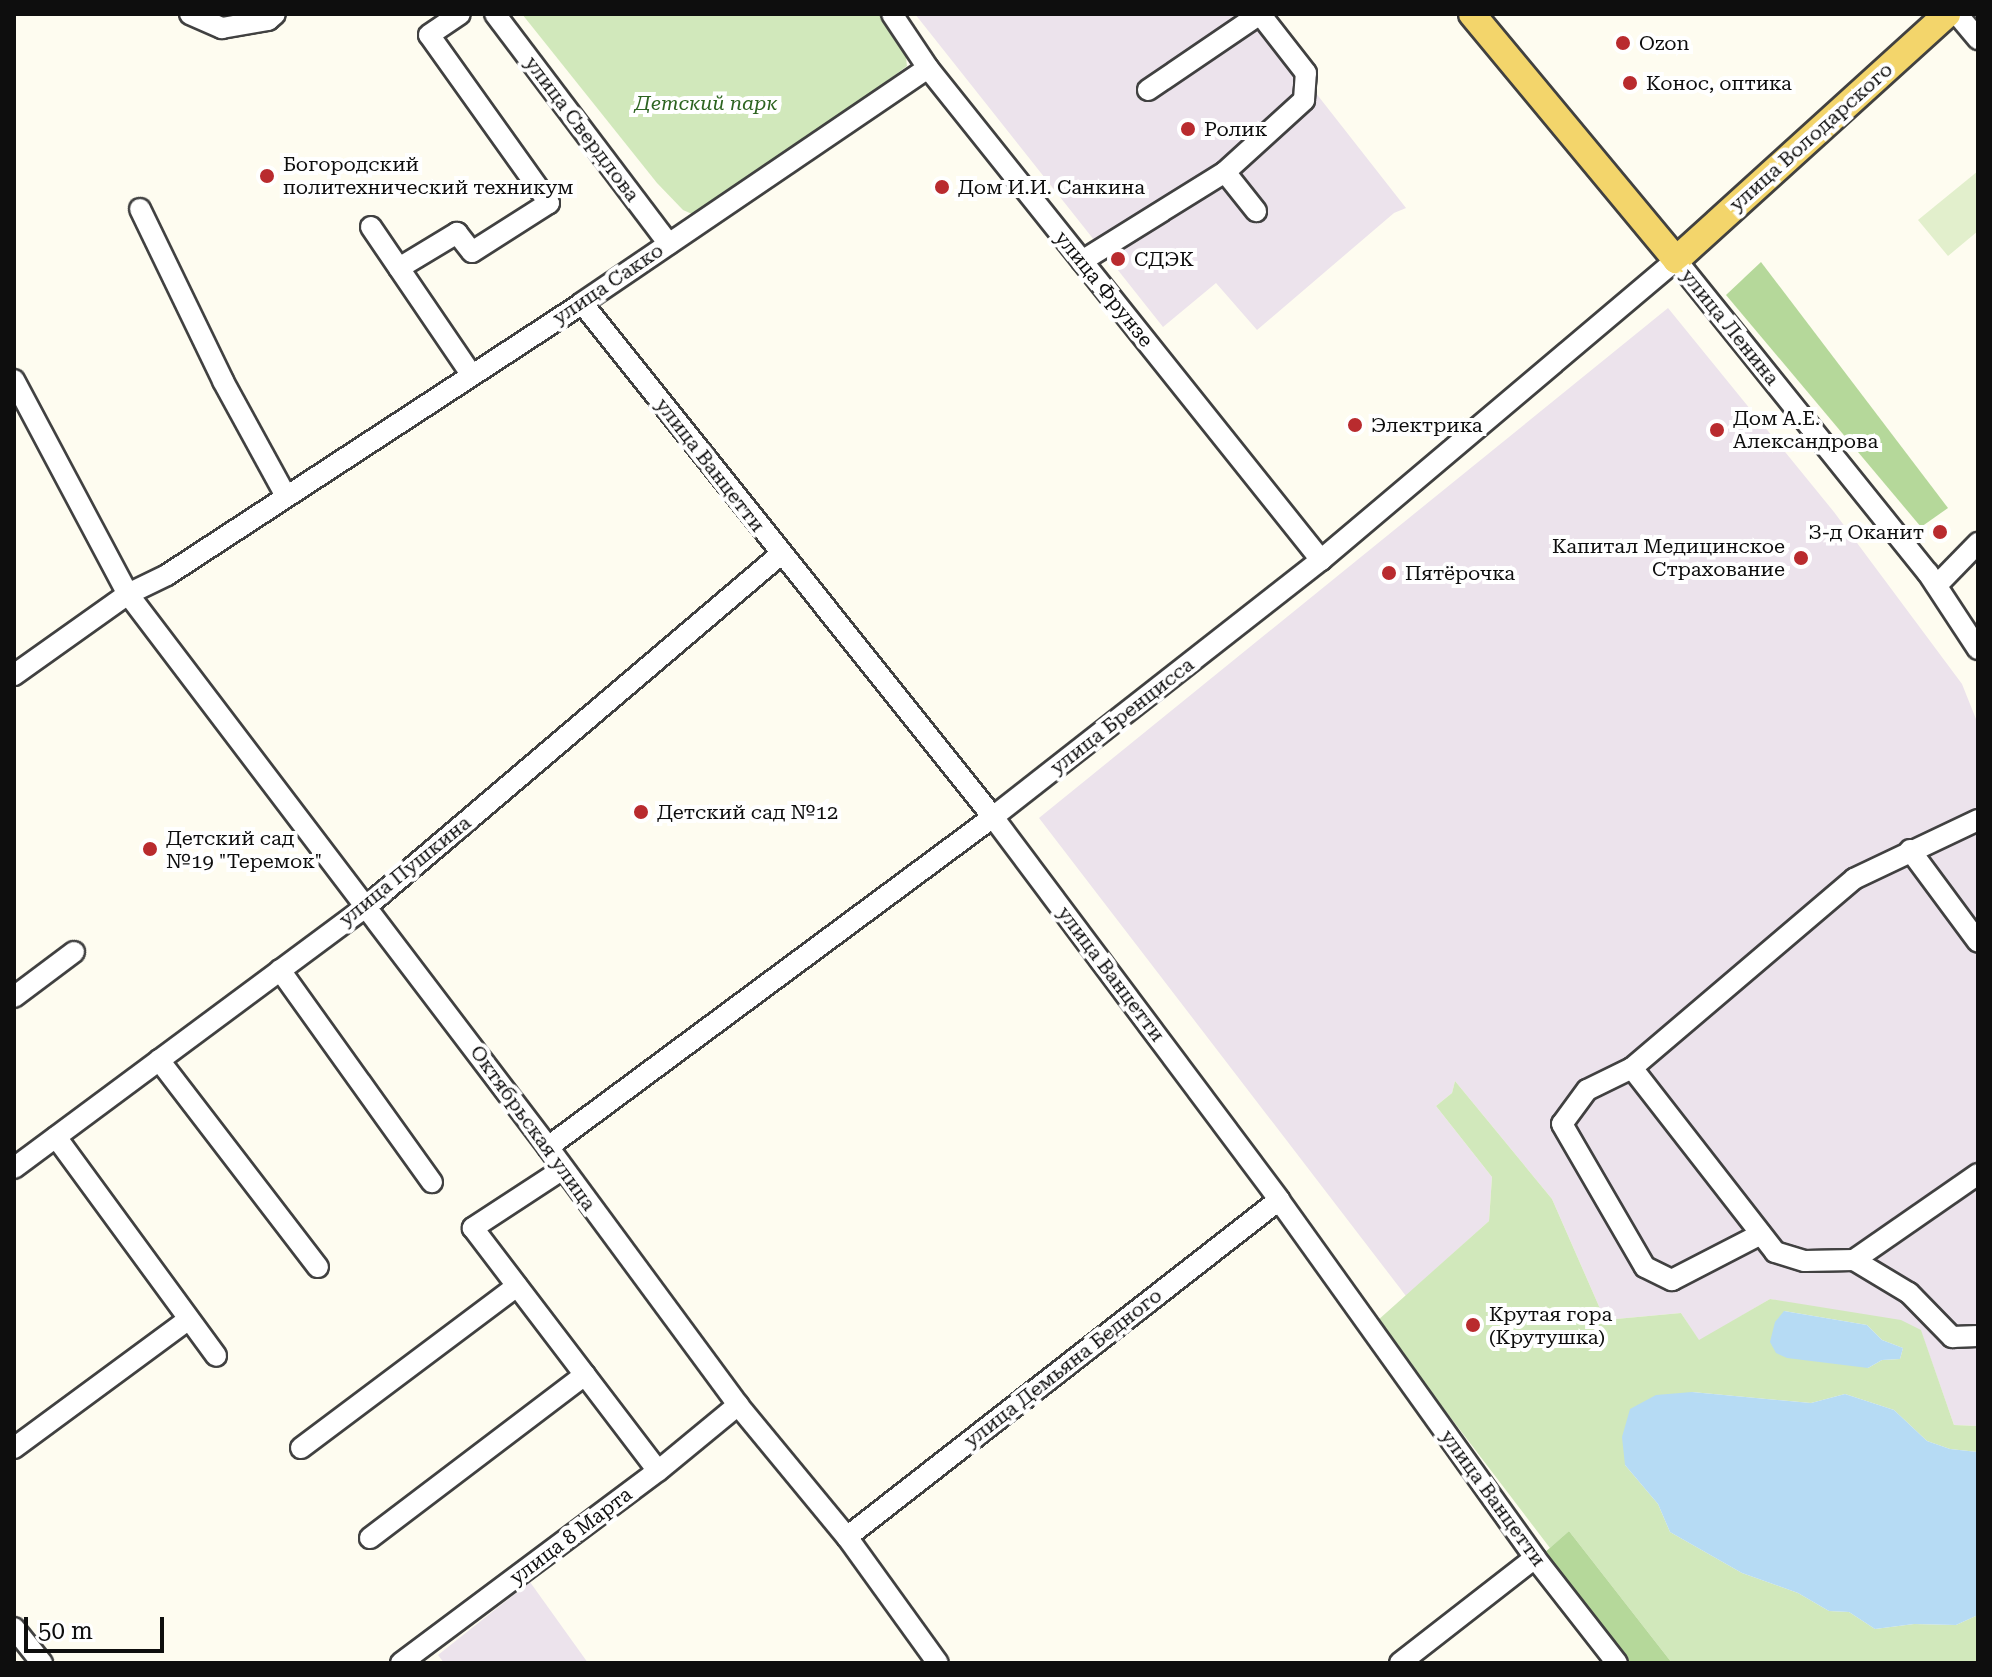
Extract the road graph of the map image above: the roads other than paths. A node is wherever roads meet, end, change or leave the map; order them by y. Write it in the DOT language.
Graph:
graph roads {
  1 [pos="190,14"];
  2 [pos="275,14"];
  3 [pos="460,14"];
  4 [pos="495,14"];
  5 [pos="892,14"];
  6 [pos="1260,14"];
  7 [pos="1472,14"];
  8 [pos="1947,14"];
  9 [pos="1957,14"];
  10 [pos="1978,39"];
  11 [pos="928,68"];
  12 [pos="1148,90"];
  13 [pos="1225,172"];
  14 [pos="140,209"];
  15 [pos="1256,211"];
  16 [pos="371,227"];
  17 [pos="669,244"];
  18 [pos="1676,260"];
  19 [pos="1082,261"];
  20 [pos="399,268"];
  21 [pos="582,303"];
  22 [pos="471,374"];
  23 [pos="14,380"];
  24 [pos="286,496"];
  25 [pos="1978,543"];
  26 [pos="781,554"];
  27 [pos="1321,560"];
  28 [pos="1937,585"];
  29 [pos="128,594"];
  30 [pos="1978,649"];
  31 [pos="14,675"];
  32 [pos="993,817"];
  33 [pos="1978,820"];
  34 [pos="1910,850"];
  35 [pos="367,906"];
  36 [pos="1978,942"];
  37 [pos="74,952"];
  38 [pos="280,970"];
  39 [pos="14,997"];
  40 [pos="159,1060"];
  41 [pos="1632,1068"];
  42 [pos="56,1137"];
  43 [pos="548,1147"];
  44 [pos="14,1168"];
  45 [pos="563,1169"];
  46 [pos="1978,1174"];
  47 [pos="432,1182"];
  48 [pos="1279,1200"];
  49 [pos="1761,1234"];
  50 [pos="1854,1260"];
  51 [pos="318,1267"];
  52 [pos="517,1286"];
  53 [pos="189,1319"];
  54 [pos="1978,1336"];
  55 [pos="216,1356"];
  56 [pos="585,1375"];
  57 [pos="738,1405"];
  58 [pos="14,1448"];
  59 [pos="301,1448"];
  60 [pos="658,1471"];
  61 [pos="847,1537"];
  62 [pos="370,1538"];
  63 [pos="1535,1558"];
  64 [pos="14,1628"];
  65 [pos="426,1656"];
  66 [pos="42,1663"];
  67 [pos="401,1663"];
  68 [pos="938,1663"];
  69 [pos="1400,1663"];
  70 [pos="1617,1663"];
  1 -- 2 [label="street"];
  3 -- 20 [label="street"];
  4 -- 17 [label="street, улица Свердлова"];
  5 -- 11 [label="street, улица Фрунзе"];
  6 -- 12 [label="street"];
  6 -- 13 [label="street"];
  7 -- 18 [label="main road, улица Ленина"];
  8 -- 18 [label="main road, улица Володарского"];
  9 -- 10 [label="street"];
  11 -- 17 [label="street, улица Сакко"];
  11 -- 19 [label="street, улица Фрунзе"];
  13 -- 15 [label="street"];
  13 -- 19 [label="street"];
  14 -- 24 [label="street"];
  16 -- 20 [label="street"];
  17 -- 21 [label="street, улица Сакко"];
  18 -- 27 [label="street, улица Бренцисса"];
  18 -- 28 [label="street, улица Ленина"];
  19 -- 27 [label="street, улица Фрунзе"];
  20 -- 22 [label="street"];
  21 -- 22 [label="street, улица Сакко"];
  21 -- 26 [label="street, улица Ванцетти"];
  22 -- 24 [label="street, улица Сакко"];
  23 -- 29 [label="street, Октябрьская улица"];
  24 -- 29 [label="street, улица Сакко"];
  25 -- 28 [label="street"];
  26 -- 32 [label="street, улица Ванцетти"];
  26 -- 35 [label="street, улица Пушкина"];
  27 -- 32 [label="street, улица Бренцисса"];
  28 -- 30 [label="street, улица Ленина"];
  29 -- 31 [label="street, улица Сакко"];
  29 -- 35 [label="street, Октябрьская улица"];
  32 -- 43 [label="street, улица Бренцисса"];
  32 -- 48 [label="street, улица Ванцетти"];
  33 -- 34 [label="street"];
  34 -- 36 [label="street"];
  34 -- 41 [label="street"];
  35 -- 38 [label="street, улица Пушкина"];
  35 -- 43 [label="street, Октябрьская улица"];
  37 -- 39 [label="street"];
  38 -- 40 [label="street, улица Пушкина"];
  38 -- 47 [label="street"];
  40 -- 42 [label="street, улица Пушкина"];
  40 -- 51 [label="street"];
  41 -- 49 [label="street"];
  41 -- 49 [label="street"];
  42 -- 44 [label="street, улица Пушкина"];
  42 -- 53 [label="street"];
  43 -- 45 [label="street, Октябрьская улица"];
  45 -- 52 [label="street"];
  45 -- 57 [label="street, Октябрьская улица"];
  46 -- 50 [label="street"];
  48 -- 61 [label="street, улица Демьяна Бедного"];
  48 -- 63 [label="street, улица Ванцетти"];
  49 -- 50 [label="street"];
  50 -- 54 [label="street"];
  52 -- 56 [label="street"];
  52 -- 59 [label="street"];
  53 -- 55 [label="street"];
  53 -- 58 [label="street"];
  56 -- 60 [label="street"];
  56 -- 62 [label="street"];
  57 -- 60 [label="street, улица 8 Марта"];
  57 -- 61 [label="street, Октябрьская улица"];
  60 -- 65 [label="street, улица 8 Марта"];
  61 -- 68 [label="street, Октябрьская улица"];
  63 -- 69 [label="street"];
  63 -- 70 [label="street, улица Ванцетти"];
  64 -- 66 [label="street"];
  65 -- 67 [label="street, улица 8 Марта"];
}
